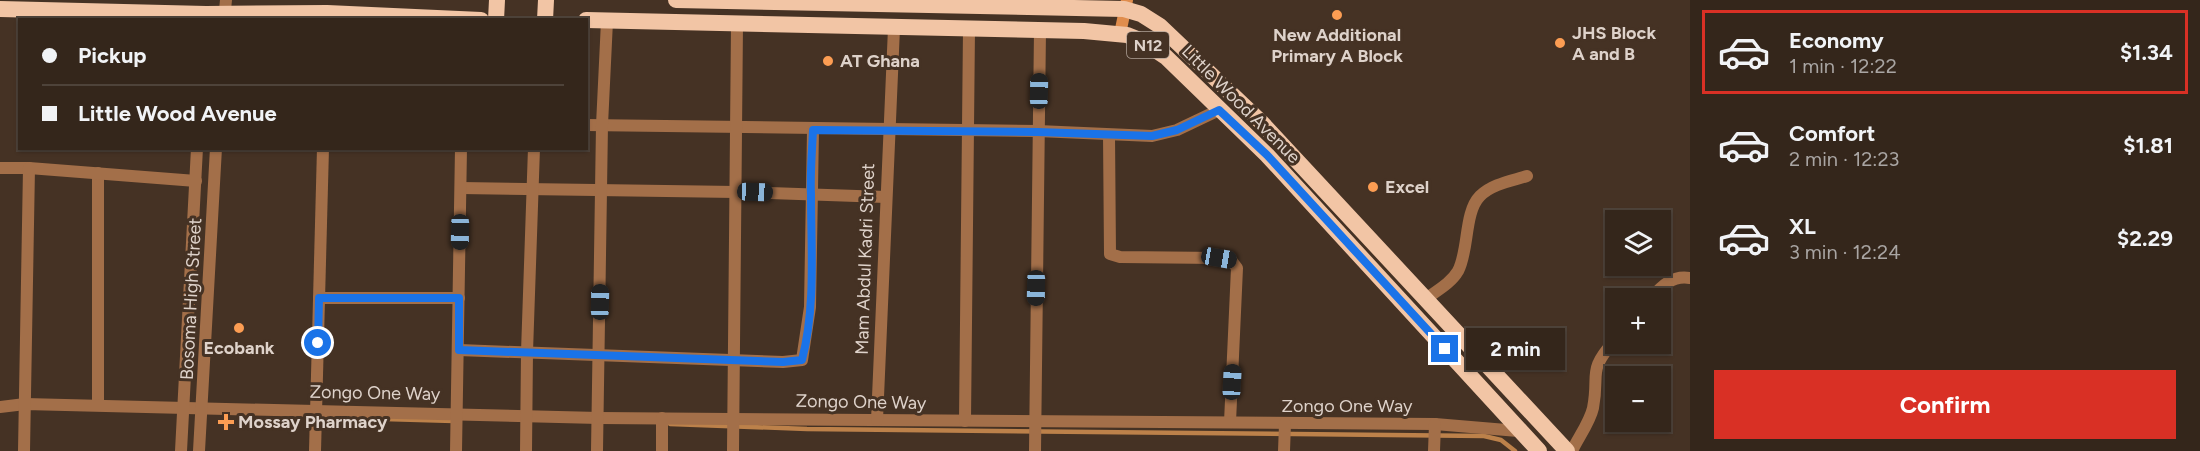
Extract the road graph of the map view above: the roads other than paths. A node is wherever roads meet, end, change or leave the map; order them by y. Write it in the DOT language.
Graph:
graph roads {
  1 [pos="497,0"];
  2 [pos="546,0"];
  3 [pos="676,0"];
  4 [pos="1126,4"];
  5 [pos="0,9"];
  6 [pos="206,11"];
  7 [pos="225,11"];
  8 [pos="327,16"];
  9 [pos="418,18"];
  10 [pos="496,18"];
  11 [pos="545,18"];
  12 [pos="588,20"];
  13 [pos="607,21"];
  14 [pos="737,25"];
  15 [pos="894,28"];
  16 [pos="969,29"];
  17 [pos="1040,30"];
  18 [pos="1120,34"];
  19 [pos="1219,110"];
  20 [pos="588,125"];
  21 [pos="602,126"];
  22 [pos="738,129"];
  23 [pos="813,130"];
  24 [pos="888,131"];
  25 [pos="967,131"];
  26 [pos="1038,132"];
  27 [pos="1109,135"];
  28 [pos="198,150"];
  29 [pos="216,150"];
  30 [pos="322,150"];
  31 [pos="461,150"];
  32 [pos="534,150"];
  33 [pos="0,168"];
  34 [pos="29,168"];
  35 [pos="98,173"];
  36 [pos="1527,176"];
  37 [pos="196,181"];
  38 [pos="461,188"];
  39 [pos="533,190"];
  40 [pos="601,191"];
  41 [pos="736,192"];
  42 [pos="811,194"];
  43 [pos="886,197"];
  44 [pos="1690,278"];
  45 [pos="1660,288"];
  46 [pos="319,298"];
  47 [pos="459,298"];
  48 [pos="1427,298"];
  49 [pos="459,350"];
  50 [pos="1605,351"];
  51 [pos="527,352"];
  52 [pos="601,356"];
  53 [pos="734,359"];
  54 [pos="25,404"];
  55 [pos="98,405"];
  56 [pos="185,406"];
  57 [pos="0,407"];
  58 [pos="203,407"];
  59 [pos="317,411"];
  60 [pos="458,412"];
  61 [pos="527,415"];
  62 [pos="599,418"];
  63 [pos="662,418"];
  64 [pos="732,418"];
  65 [pos="877,420"];
  66 [pos="965,421"];
  67 [pos="1035,422"];
  68 [pos="1230,422"];
  69 [pos="1284,424"];
  70 [pos="1435,424"];
  71 [pos="1518,431"];
  72 [pos="24,451"];
  73 [pos="181,451"];
  74 [pos="200,451"];
  75 [pos="315,451"];
  76 [pos="456,451"];
  77 [pos="526,451"];
  78 [pos="597,451"];
  79 [pos="662,451"];
  80 [pos="733,451"];
  81 [pos="1035,451"];
  82 [pos="1284,451"];
  83 [pos="1434,451"];
  84 [pos="1539,451"];
  85 [pos="1569,451"];
  1 -- 10 [label="highway"];
  2 -- 11 [label="highway"];
  3 -- 4 [label="highway, Little Wood Avenue / N12"];
  4 -- 18 [label="main road"];
  4 -- 48 [label="highway, Little Wood Avenue / N12"];
  5 -- 6 [label="highway"];
  6 -- 7 [label="highway"];
  7 -- 8 [label="highway"];
  8 -- 9 [label="highway"];
  12 -- 13 [label="highway, Little Wood Avenue / N12"];
  13 -- 14 [label="highway, Little Wood Avenue / N12"];
  13 -- 21 [label="street"];
  14 -- 15 [label="highway, Little Wood Avenue / N12"];
  14 -- 22 [label="street"];
  15 -- 16 [label="highway, Little Wood Avenue / N12"];
  15 -- 24 [label="street, Mam Abdul Kadri Street"];
  16 -- 17 [label="highway, Little Wood Avenue / N12"];
  16 -- 25 [label="street"];
  17 -- 18 [label="highway, Little Wood Avenue / N12"];
  17 -- 26 [label="street"];
  18 -- 19 [label="highway, Little Wood Avenue / N12"];
  19 -- 27 [label="street"];
  19 -- 71 [label="highway, Little Wood Avenue / N12"];
  20 -- 21 [label="street"];
  21 -- 22 [label="street"];
  21 -- 40 [label="street"];
  22 -- 23 [label="street"];
  22 -- 41 [label="street"];
  23 -- 24 [label="street"];
  23 -- 42 [label="street"];
  24 -- 25 [label="street"];
  24 -- 43 [label="street, Mam Abdul Kadri Street"];
  25 -- 26 [label="street"];
  25 -- 66 [label="street"];
  26 -- 27 [label="street"];
  26 -- 67 [label="street"];
  27 -- 68 [label="street"];
  28 -- 37 [label="street, Bosoma High Street"];
  29 -- 58 [label="street, Bosoma High Street"];
  30 -- 46 [label="street"];
  31 -- 38 [label="street"];
  32 -- 39 [label="street"];
  33 -- 34 [label="street"];
  34 -- 35 [label="street"];
  34 -- 54 [label="street"];
  35 -- 37 [label="street"];
  35 -- 55 [label="street"];
  36 -- 48 [label="street"];
  37 -- 56 [label="street, Bosoma High Street"];
  38 -- 39 [label="street"];
  38 -- 47 [label="street"];
  39 -- 40 [label="street"];
  39 -- 51 [label="street"];
  40 -- 41 [label="street"];
  40 -- 52 [label="street"];
  41 -- 42 [label="street"];
  41 -- 53 [label="street"];
  42 -- 43 [label="street"];
  42 -- 53 [label="street"];
  43 -- 65 [label="street, Mam Abdul Kadri Street"];
  44 -- 45 [label="street"];
  46 -- 47 [label="street"];
  46 -- 59 [label="street"];
  47 -- 49 [label="street"];
  48 -- 85 [label="highway, Little Wood Avenue / N12"];
  49 -- 51 [label="street"];
  49 -- 60 [label="street"];
  50 -- 85 [label="street"];
  51 -- 52 [label="street"];
  51 -- 61 [label="street"];
  52 -- 53 [label="street"];
  52 -- 62 [label="street"];
  53 -- 64 [label="street"];
  54 -- 55 [label="street, Zongo One Way"];
  54 -- 57 [label="street, Zongo One Way"];
  54 -- 72 [label="street"];
  55 -- 56 [label="street, Zongo One Way"];
  56 -- 58 [label="street, Zongo One Way"];
  56 -- 73 [label="street, Bosoma High Street"];
  58 -- 59 [label="street, Zongo One Way"];
  58 -- 74 [label="street, Bosoma High Street"];
  59 -- 60 [label="street, Zongo One Way"];
  59 -- 75 [label="street"];
  60 -- 61 [label="street, Zongo One Way"];
  60 -- 76 [label="street"];
  61 -- 62 [label="street, Zongo One Way"];
  61 -- 77 [label="street"];
  62 -- 63 [label="street, Zongo One Way"];
  62 -- 78 [label="street"];
  63 -- 64 [label="street, Zongo One Way"];
  63 -- 79 [label="street"];
  64 -- 65 [label="street, Zongo One Way"];
  64 -- 80 [label="street"];
  65 -- 66 [label="street, Zongo One Way"];
  66 -- 67 [label="street, Zongo One Way"];
  67 -- 68 [label="street, Zongo One Way"];
  67 -- 81 [label="street"];
  68 -- 69 [label="street, Zongo One Way"];
  69 -- 70 [label="street, Zongo One Way"];
  69 -- 82 [label="street"];
  70 -- 71 [label="street, Zongo One Way"];
  70 -- 83 [label="street"];
  71 -- 84 [label="highway, Little Wood Avenue / N12"];
}
